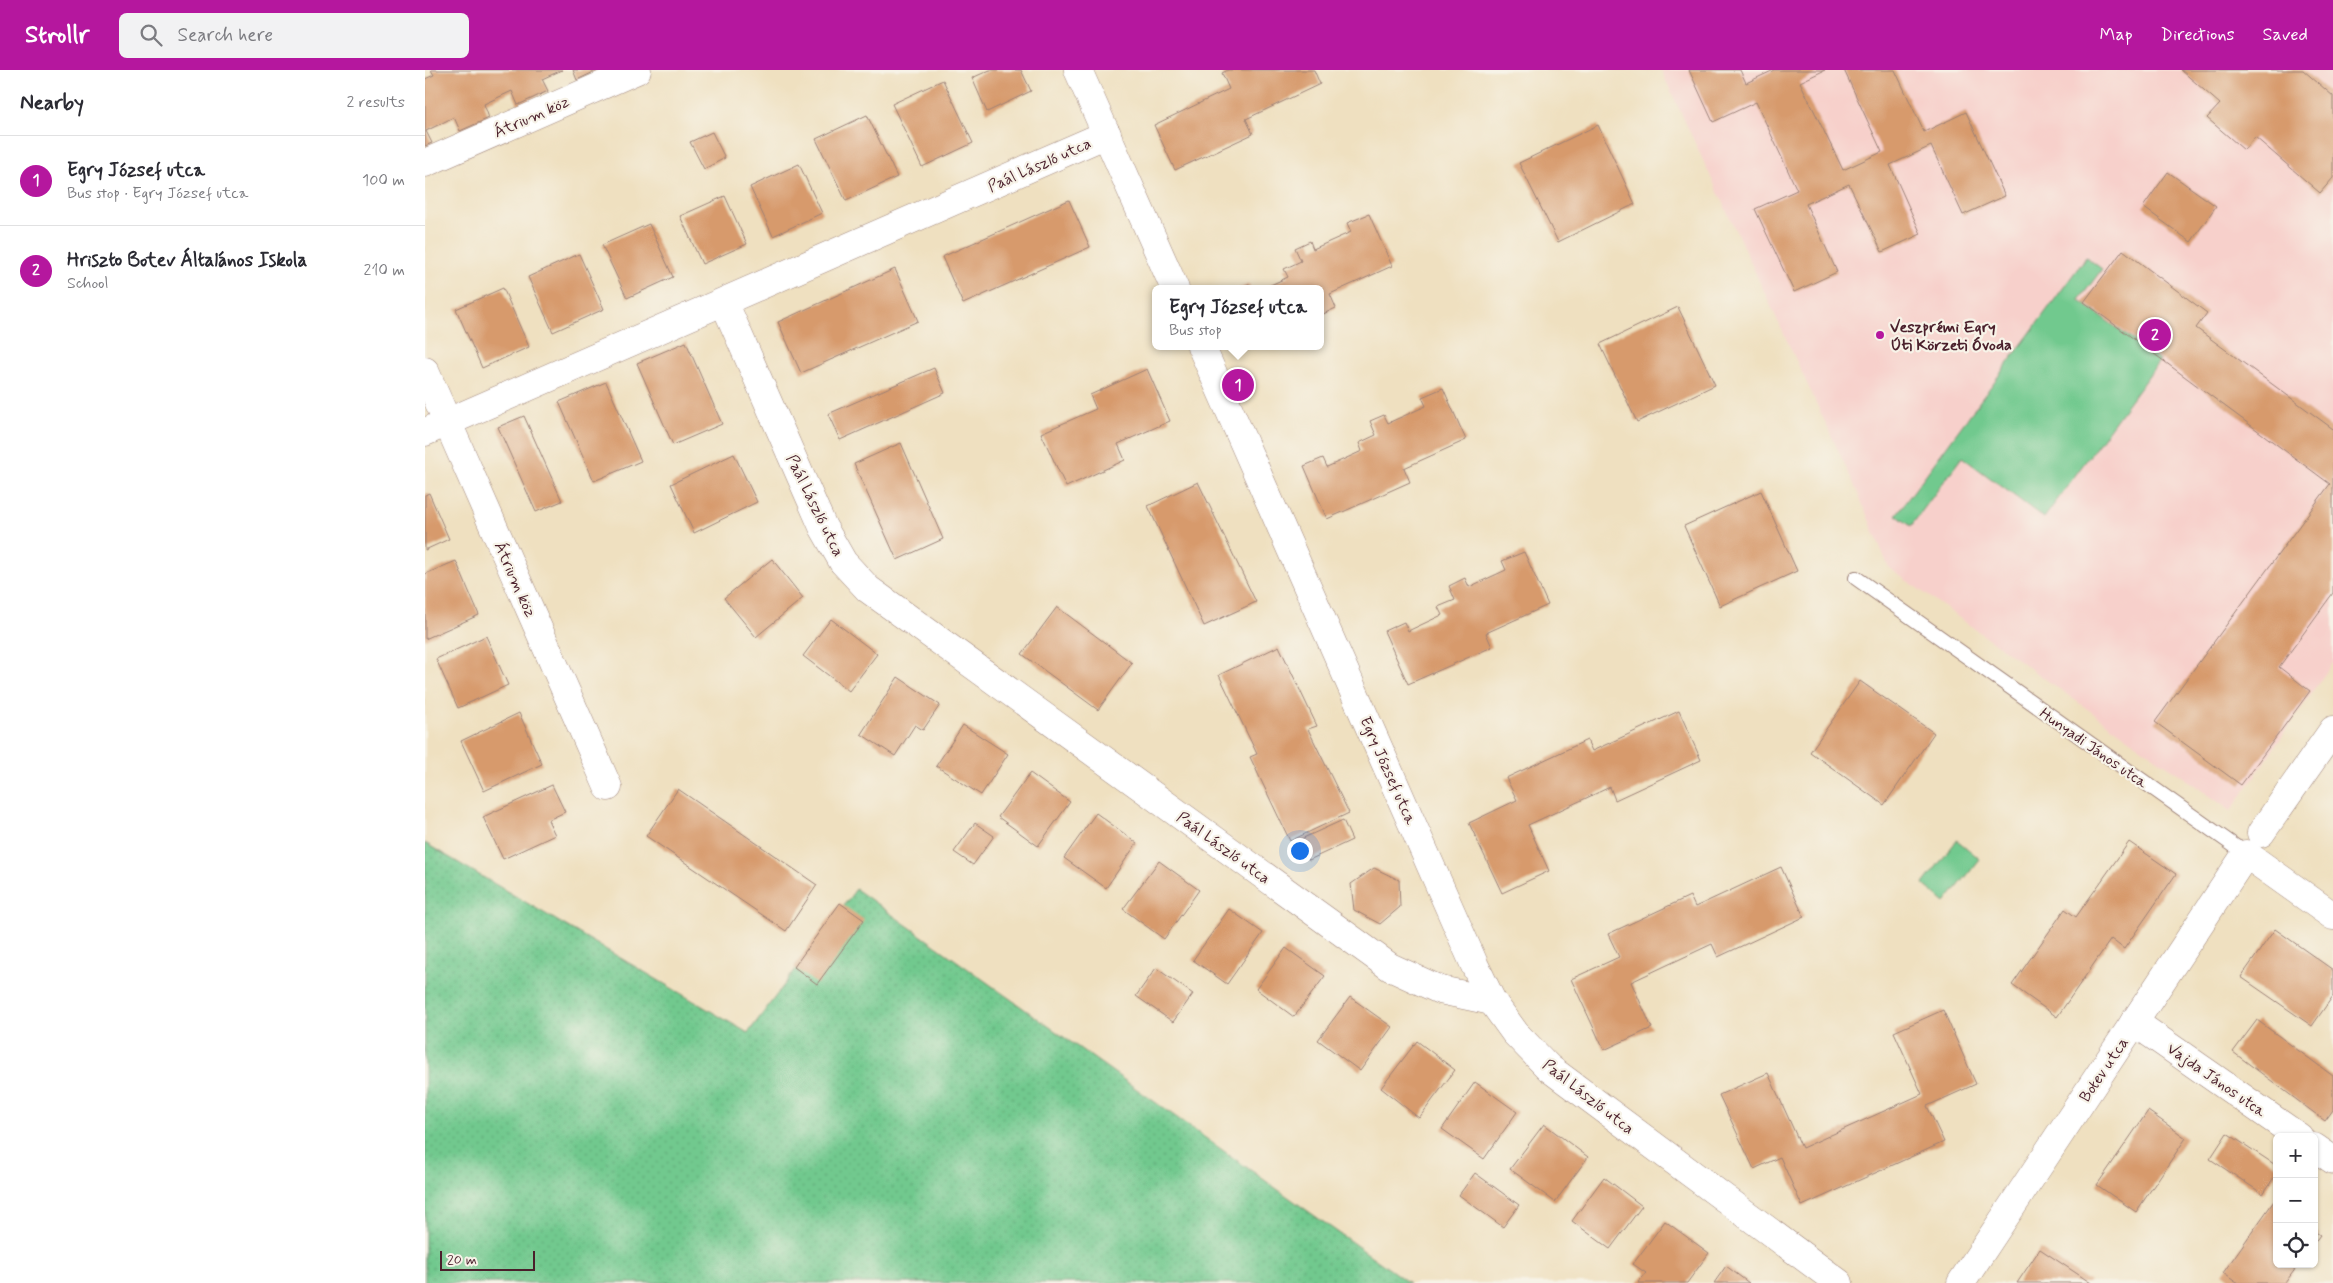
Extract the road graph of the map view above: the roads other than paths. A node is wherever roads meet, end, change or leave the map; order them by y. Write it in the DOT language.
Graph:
graph roads {
  1 [pos="637,70"];
  2 [pos="1078,70"];
  3 [pos="1107,134"];
  4 [pos="425,163"];
  5 [pos="1173,285"];
  6 [pos="724,302"];
  7 [pos="1203,350"];
  8 [pos="425,371"];
  9 [pos="436,427"];
  10 [pos="1856,578"];
  11 [pos="2333,730"];
  12 [pos="608,787"];
  13 [pos="2253,844"];
  14 [pos="2333,916"];
  15 [pos="1492,1001"];
  16 [pos="2134,1022"];
  17 [pos="2293,1133"];
  18 [pos="2318,1150"];
  19 [pos="2333,1160"];
  20 [pos="1839,1283"];
  21 [pos="1961,1283"];
  1 -- 4 [label="street, Átrium köz"];
  2 -- 3 [label="street"];
  3 -- 5 [label="street"];
  3 -- 6 [label="street, Paál László utca"];
  6 -- 9 [label="street, Paál László utca"];
  6 -- 15 [label="street, Paál László utca"];
  7 -- 15 [label="street, Egry József utca"];
  8 -- 9 [label="street, Átrium köz"];
  9 -- 12 [label="street, Átrium köz"];
  10 -- 13 [label="lane, Hunyadi János utca"];
  11 -- 13 [label="street, Botev utca"];
  13 -- 14 [label="street, Hunyadi János utca"];
  13 -- 16 [label="street, Botev utca"];
  15 -- 20 [label="street, Paál László utca"];
  16 -- 17 [label="street, Vajda János utca"];
  16 -- 21 [label="street, Botev utca"];
  18 -- 19 [label="street"];
}
